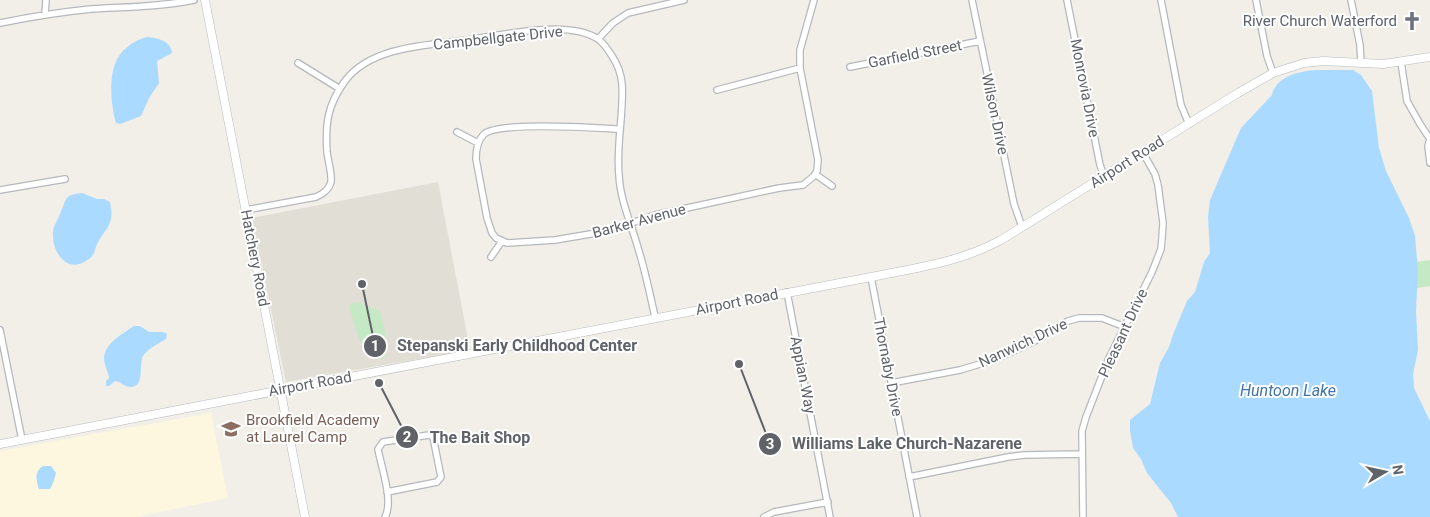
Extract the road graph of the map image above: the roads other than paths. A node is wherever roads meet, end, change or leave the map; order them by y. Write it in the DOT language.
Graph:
graph roads {
  1 [pos="46,0"];
  2 [pos="194,0"];
  3 [pos="205,0"];
  4 [pos="684,0"];
  5 [pos="814,0"];
  6 [pos="972,0"];
  7 [pos="1067,0"];
  8 [pos="1161,0"];
  9 [pos="1256,0"];
  10 [pos="1351,0"];
  11 [pos="45,14"];
  12 [pos="0,23"];
  13 [pos="598,39"];
  14 [pos="980,41"];
  15 [pos="1430,57"];
  16 [pos="1401,62"];
  17 [pos="298,63"];
  18 [pos="1362,64"];
  19 [pos="850,67"];
  20 [pos="800,68"];
  21 [pos="1272,73"];
  22 [pos="340,89"];
  23 [pos="717,90"];
  24 [pos="1189,124"];
  25 [pos="620,130"];
  26 [pos="457,132"];
  27 [pos="1430,139"];
  28 [pos="478,143"];
  29 [pos="1143,153"];
  30 [pos="1430,163"];
  31 [pos="815,174"];
  32 [pos="1104,176"];
  33 [pos="65,179"];
  34 [pos="832,186"];
  35 [pos="0,190"];
  36 [pos="246,210"];
  37 [pos="630,223"];
  38 [pos="1022,227"];
  39 [pos="502,241"];
  40 [pos="491,257"];
  41 [pos="871,277"];
  42 [pos="787,292"];
  43 [pos="655,318"];
  44 [pos="1125,327"];
  45 [pos="0,330"];
  46 [pos="891,383"];
  47 [pos="281,389"];
  48 [pos="22,440"];
  49 [pos="0,444"];
  50 [pos="1082,454"];
  51 [pos="910,477"];
  52 [pos="387,492"];
  53 [pos="828,502"];
  54 [pos="305,517"];
  55 [pos="385,517"];
  56 [pos="764,517"];
  57 [pos="830,517"];
  58 [pos="917,517"];
  59 [pos="1083,517"];
  1 -- 11 [label="street"];
  2 -- 11 [label="street"];
  3 -- 36 [label="street, Hatchery Road"];
  4 -- 13 [label="street"];
  5 -- 20 [label="street"];
  6 -- 14 [label="street, Wilson Drive"];
  7 -- 32 [label="street, Monrovia Drive"];
  8 -- 24 [label="street"];
  9 -- 21 [label="street"];
  10 -- 18 [label="street"];
  11 -- 12 [label="street"];
  13 -- 22 [label="street, Campbellgate Drive"];
  13 -- 25 [label="street"];
  14 -- 19 [label="street, Garfield Street"];
  14 -- 38 [label="street, Wilson Drive"];
  15 -- 16 [label="street, Airport Road"];
  16 -- 18 [label="street, Airport Road"];
  16 -- 27 [label="street"];
  17 -- 22 [label="street"];
  18 -- 21 [label="street, Airport Road"];
  20 -- 23 [label="street"];
  20 -- 31 [label="street"];
  21 -- 24 [label="street, Airport Road"];
  22 -- 36 [label="street, Campbellgate Drive"];
  24 -- 29 [label="street, Airport Road"];
  25 -- 28 [label="street"];
  25 -- 37 [label="street"];
  26 -- 28 [label="street"];
  27 -- 30 [label="street"];
  28 -- 39 [label="street"];
  29 -- 32 [label="street, Airport Road"];
  29 -- 44 [label="street, Pleasant Drive"];
  31 -- 34 [label="street"];
  31 -- 37 [label="street, Barker Avenue"];
  32 -- 38 [label="street, Airport Road"];
  33 -- 35 [label="street"];
  36 -- 47 [label="street, Hatchery Road"];
  37 -- 39 [label="street, Barker Avenue"];
  37 -- 43 [label="street"];
  38 -- 41 [label="street, Airport Road"];
  39 -- 40 [label="street"];
  41 -- 42 [label="street, Airport Road"];
  41 -- 46 [label="street, Thornaby Drive"];
  42 -- 43 [label="street, Airport Road"];
  42 -- 53 [label="street, Appian Way"];
  43 -- 47 [label="street, Airport Road"];
  44 -- 46 [label="street, Nanwich Drive"];
  44 -- 50 [label="street, Pleasant Drive"];
  45 -- 48 [label="street"];
  46 -- 51 [label="street, Thornaby Drive"];
  47 -- 48 [label="street, Airport Road"];
  47 -- 54 [label="street, Hatchery Road"];
  48 -- 49 [label="street, Airport Road"];
  50 -- 51 [label="street"];
  50 -- 59 [label="street, Pleasant Drive"];
  51 -- 58 [label="street, Thornaby Drive"];
  52 -- 52 [label="street"];
  52 -- 55 [label="street"];
  53 -- 56 [label="street"];
  53 -- 57 [label="street, Appian Way"];
}
